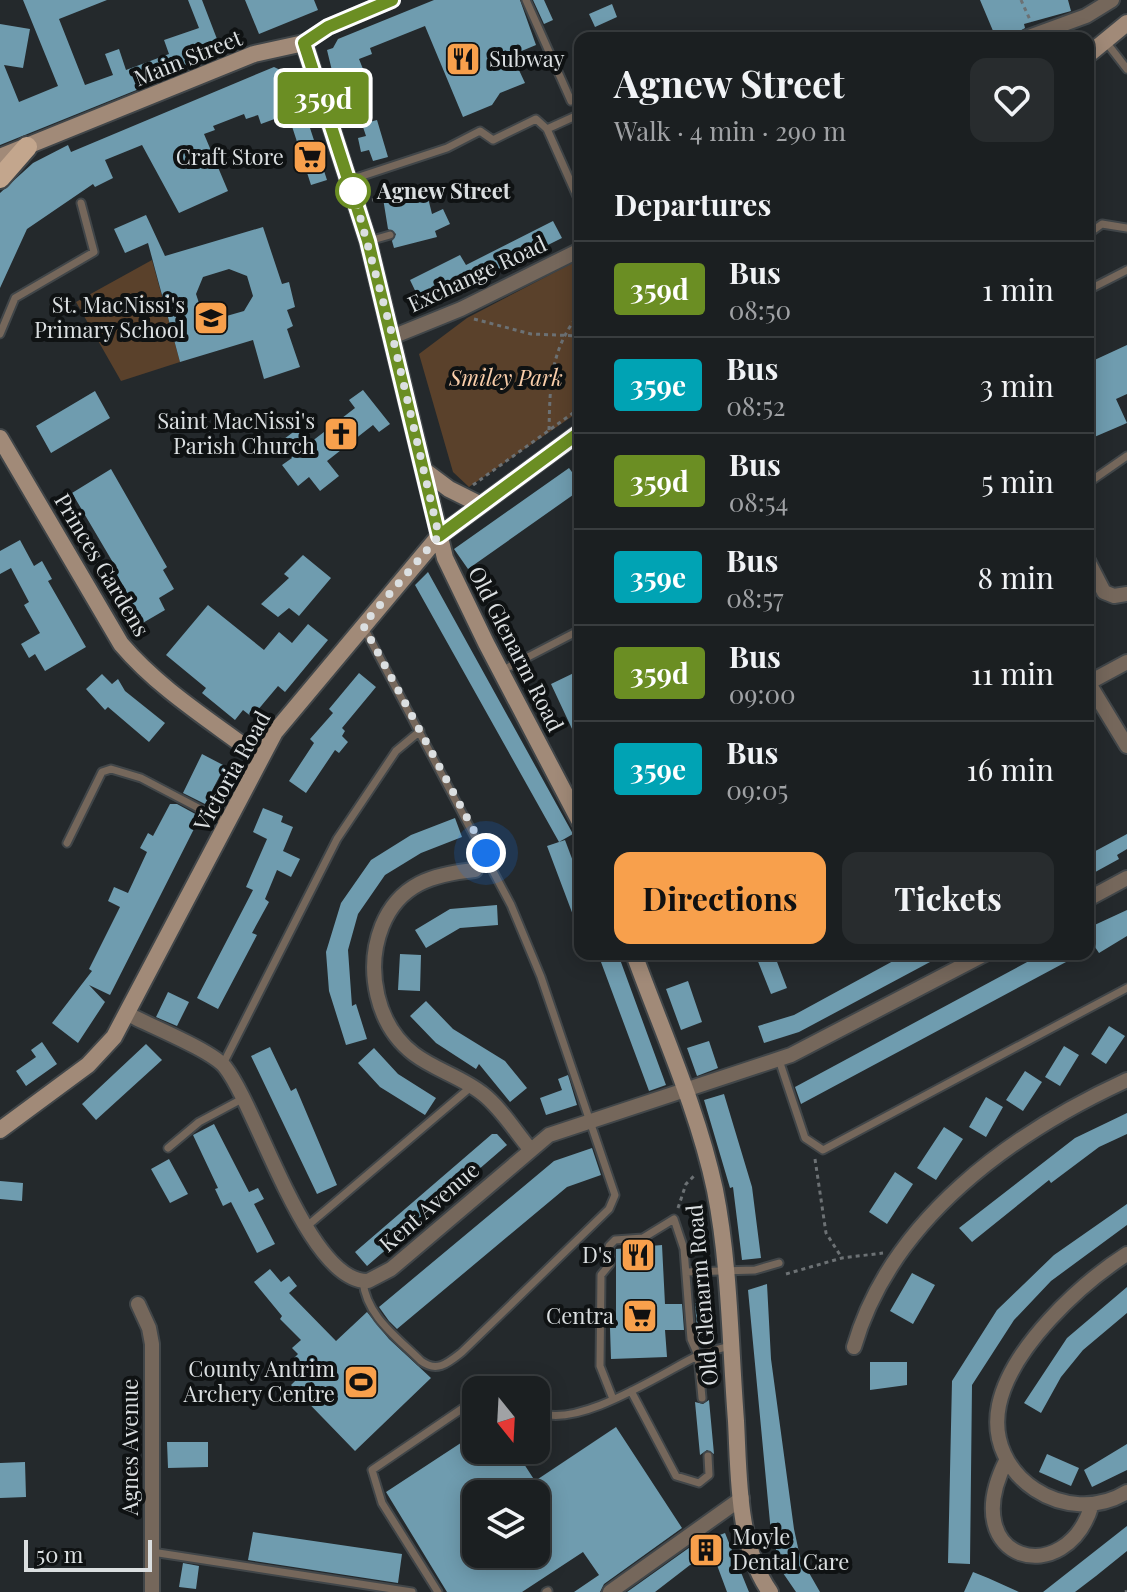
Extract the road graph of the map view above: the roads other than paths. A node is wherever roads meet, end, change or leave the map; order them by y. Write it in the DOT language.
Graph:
graph roads {
  1 [pos="392,0"];
  2 [pos="526,0"];
  3 [pos="1112,0"];
  4 [pos="1127,23"];
  5 [pos="1043,32"];
  6 [pos="1106,42"];
  7 [pos="304,43"];
  8 [pos="1094,51"];
  9 [pos="1127,69"];
  10 [pos="571,101"];
  11 [pos="574,117"];
  12 [pos="547,129"];
  13 [pos="27,147"];
  14 [pos="0,157"];
  15 [pos="0,178"];
  16 [pos="350,180"];
  17 [pos="574,190"];
  18 [pos="81,203"];
  19 [pos="1127,228"];
  20 [pos="1094,230"];
  21 [pos="390,235"];
  22 [pos="368,241"];
  23 [pos="574,253"];
  24 [pos="1127,270"];
  25 [pos="1094,287"];
  26 [pos="0,334"];
  27 [pos="392,337"];
  28 [pos="574,436"];
  29 [pos="0,438"];
  30 [pos="1127,456"];
  31 [pos="425,471"];
  32 [pos="1094,479"];
  33 [pos="481,505"];
  34 [pos="439,536"];
  35 [pos="1094,573"];
  36 [pos="1127,594"];
  37 [pos="363,625"];
  38 [pos="574,633"];
  39 [pos="1127,662"];
  40 [pos="501,671"];
  41 [pos="1094,680"];
  42 [pos="1094,708"];
  43 [pos="420,731"];
  44 [pos="1127,746"];
  45 [pos="260,758"];
  46 [pos="574,811"];
  47 [pos="227,823"];
  48 [pos="67,843"];
  49 [pos="475,870"];
  50 [pos="1127,878"];
  51 [pos="1094,896"];
  52 [pos="636,960"];
  53 [pos="974,960"];
  54 [pos="1127,988"];
  55 [pos="128,1014"];
  56 [pos="779,1060"];
  57 [pos="222,1064"];
  58 [pos="1127,1080"];
  59 [pos="472,1086"];
  60 [pos="684,1090"];
  61 [pos="242,1099"];
  62 [pos="591,1120"];
  63 [pos="0,1130"];
  64 [pos="168,1148"];
  65 [pos="530,1149"];
  66 [pos="305,1227"];
  67 [pos="1127,1254"];
  68 [pos="779,1263"];
  69 [pos="726,1269"];
  70 [pos="686,1272"];
  71 [pos="363,1281"];
  72 [pos="138,1304"];
  73 [pos="731,1346"];
  74 [pos="854,1347"];
  75 [pos="698,1355"];
  76 [pos="631,1391"];
  77 [pos="702,1398"];
  78 [pos="613,1399"];
  79 [pos="462,1409"];
  80 [pos="550,1414"];
  81 [pos="708,1456"];
  82 [pos="1006,1461"];
  83 [pos="1127,1492"];
  84 [pos="742,1498"];
  85 [pos="1092,1504"];
  86 [pos="152,1552"];
  87 [pos="767,1591"];
  88 [pos="152,1592"];
  89 [pos="412,1592"];
  90 [pos="438,1592"];
  91 [pos="610,1592"];
  1 -- 7 [label="street, Main Street"];
  2 -- 10 [label="lane"];
  3 -- 5 [label="street"];
  4 -- 6 [label="street"];
  6 -- 8 [label="street"];
  6 -- 9 [label="lane"];
  7 -- 13 [label="street, Main Street"];
  7 -- 16 [label="street"];
  11 -- 12 [label="lane"];
  12 -- 16 [label="lane"];
  12 -- 17 [label="lane"];
  13 -- 14 [label="street, Main Street"];
  13 -- 15 [label="main road"];
  16 -- 22 [label="street"];
  18 -- 26 [label="lane"];
  19 -- 20 [label="lane"];
  21 -- 22 [label="lane"];
  22 -- 27 [label="street"];
  23 -- 27 [label="street, Exchange Road"];
  24 -- 25 [label="lane"];
  27 -- 31 [label="street"];
  28 -- 33 [label="street, Victoria Road"];
  29 -- 45 [label="street, Princes Gardens"];
  30 -- 32 [label="lane"];
  31 -- 33 [label="street"];
  31 -- 34 [label="street"];
  33 -- 34 [label="street, Victoria Road"];
  34 -- 37 [label="street, Victoria Road"];
  34 -- 40 [label="street, Old Glenarm Road"];
  35 -- 36 [label="street"];
  37 -- 43 [label="lane"];
  37 -- 45 [label="street, Victoria Road"];
  38 -- 40 [label="lane"];
  39 -- 41 [label="street"];
  40 -- 46 [label="street, Old Glenarm Road"];
  42 -- 44 [label="street"];
  43 -- 57 [label="lane"];
  43 -- 62 [label="lane"];
  45 -- 47 [label="street, Victoria Road"];
  47 -- 48 [label="lane"];
  47 -- 55 [label="street, Victoria Road"];
  49 -- 59 [label="street"];
  50 -- 51 [label="street"];
  52 -- 60 [label="street, Old Glenarm Road"];
  53 -- 56 [label="street, Kent Avenue"];
  54 -- 56 [label="lane"];
  55 -- 57 [label="street"];
  55 -- 63 [label="street, Victoria Road"];
  56 -- 60 [label="street, Kent Avenue"];
  57 -- 61 [label="street"];
  58 -- 74 [label="street"];
  59 -- 65 [label="street"];
  59 -- 66 [label="lane"];
  60 -- 62 [label="street, Kent Avenue"];
  60 -- 69 [label="street, Old Glenarm Road"];
  61 -- 64 [label="lane"];
  61 -- 66 [label="street"];
  62 -- 65 [label="street, Kent Avenue"];
  62 -- 71 [label="lane"];
  65 -- 71 [label="street, Kent Avenue"];
  66 -- 71 [label="street"];
  67 -- 82 [label="street"];
  68 -- 69 [label="lane"];
  69 -- 70 [label="lane"];
  69 -- 73 [label="street, Old Glenarm Road"];
  70 -- 75 [label="lane"];
  70 -- 78 [label="lane"];
  72 -- 86 [label="street, Agnes Avenue"];
  73 -- 75 [label="lane"];
  73 -- 84 [label="street, Old Glenarm Road"];
  75 -- 76 [label="lane"];
  75 -- 77 [label="lane"];
  76 -- 78 [label="lane"];
  76 -- 81 [label="lane"];
  78 -- 80 [label="lane"];
  79 -- 90 [label="lane"];
  82 -- 85 [label="street"];
  82 -- 85 [label="street"];
  83 -- 85 [label="street"];
  84 -- 87 [label="street, Old Glenarm Road"];
  84 -- 91 [label="street"];
  86 -- 88 [label="street, Agnes Avenue"];
  86 -- 89 [label="lane"];
}
